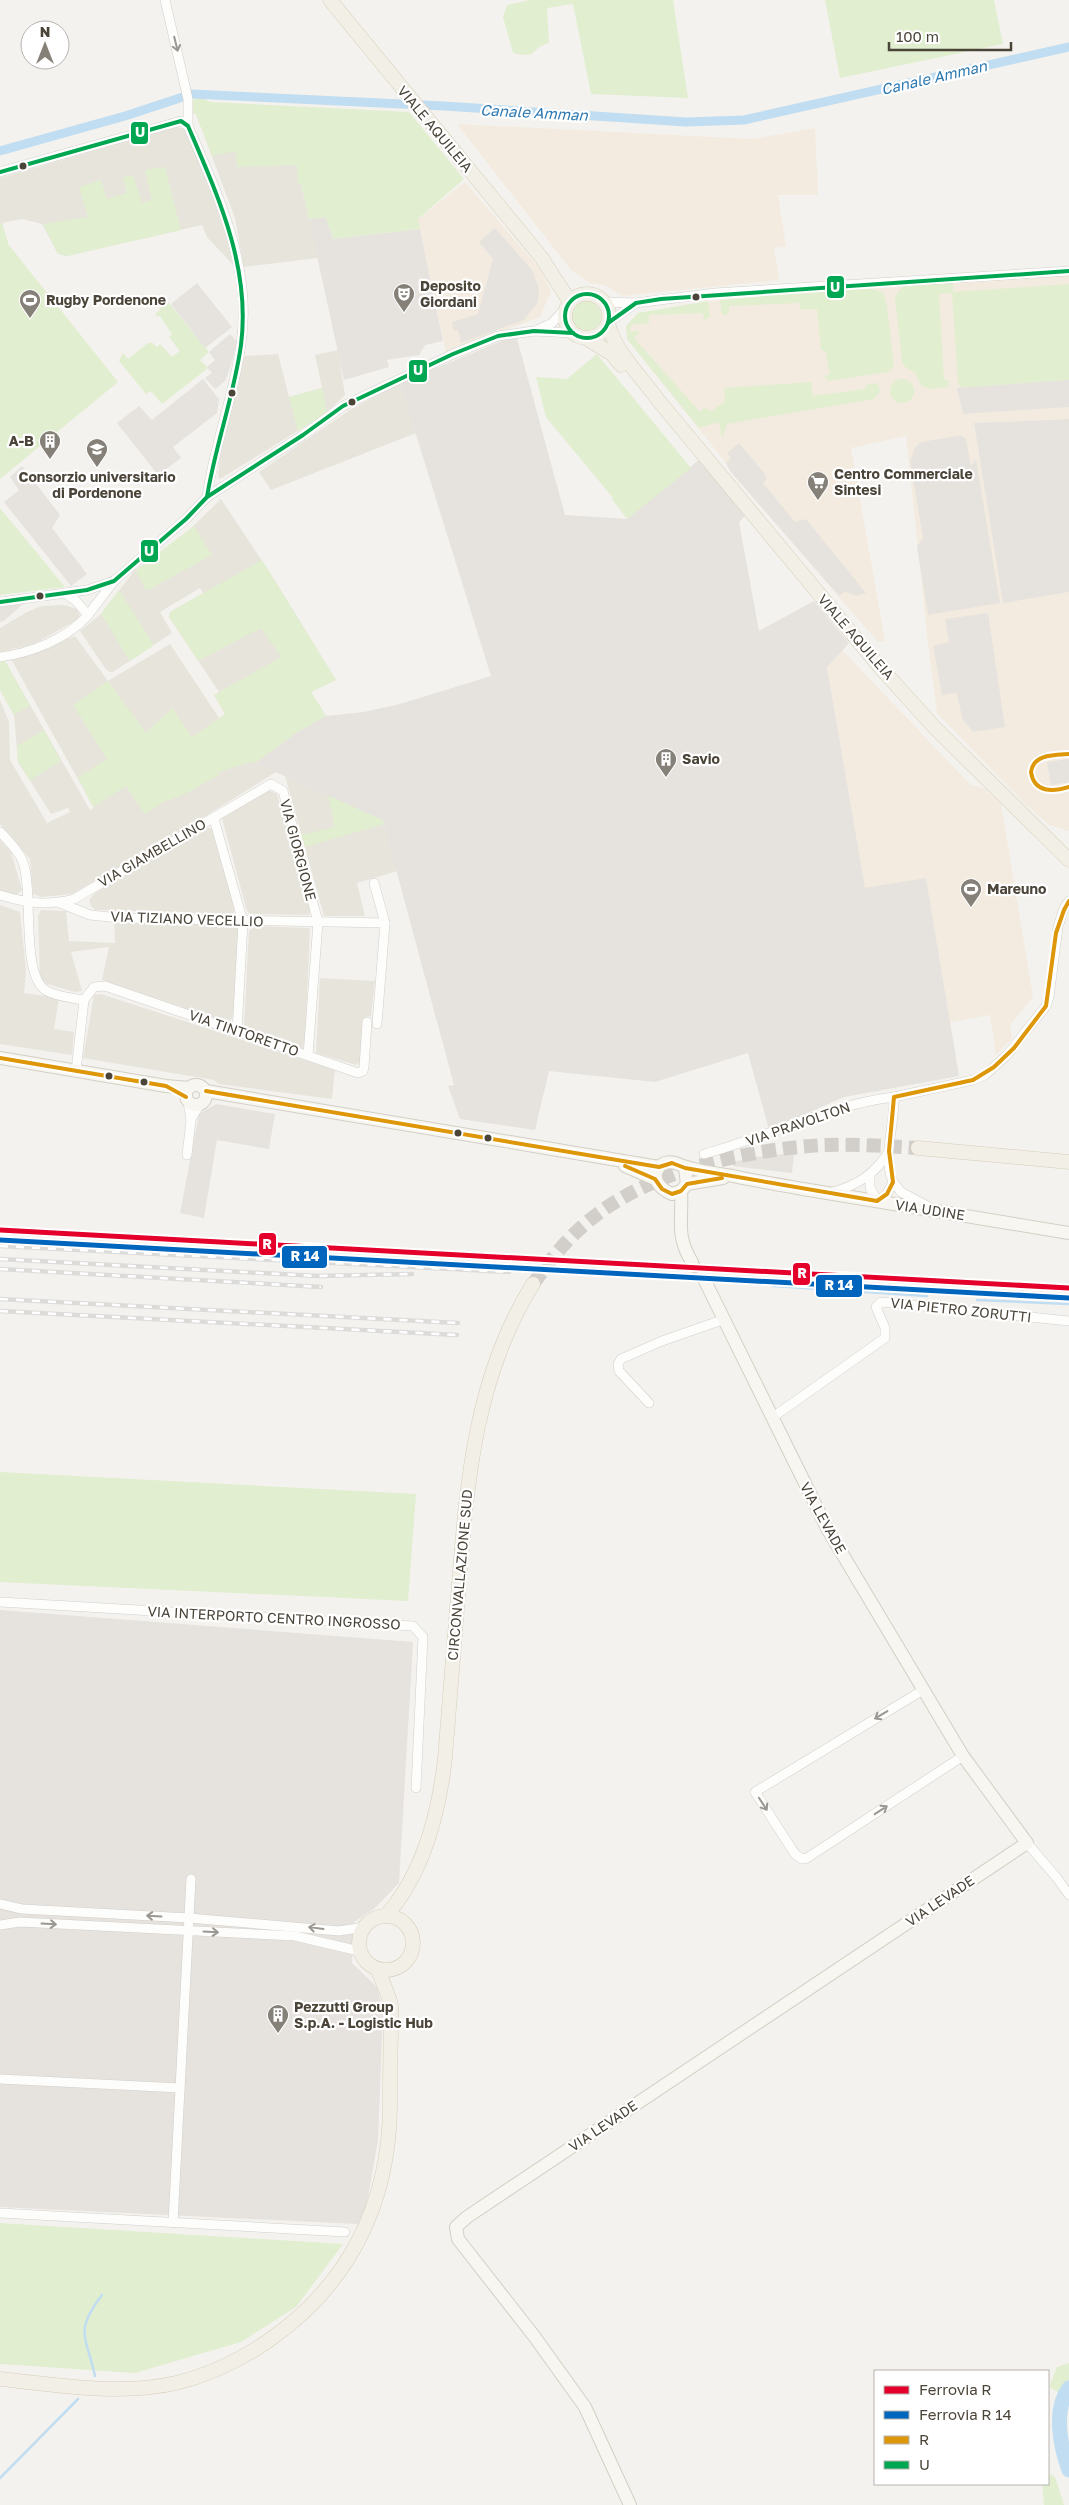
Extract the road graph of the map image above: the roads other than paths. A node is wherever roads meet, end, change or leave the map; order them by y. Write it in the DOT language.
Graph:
graph roads {
  1 [pos="165,0"];
  2 [pos="330,0"];
  3 [pos="184,123"];
  4 [pos="0,172"];
  5 [pos="541,257"];
  6 [pos="1069,271"];
  7 [pos="591,294"];
  8 [pos="604,302"];
  9 [pos="636,303"];
  10 [pos="568,305"];
  11 [pos="608,323"];
  12 [pos="534,331"];
  13 [pos="579,336"];
  14 [pos="658,400"];
  15 [pos="207,497"];
  16 [pos="114,581"];
  17 [pos="65,593"];
  18 [pos="0,602"];
  19 [pos="88,615"];
  20 [pos="0,657"];
  21 [pos="271,784"];
  22 [pos="214,819"];
  23 [pos="0,832"];
  24 [pos="1069,860"];
  25 [pos="374,883"];
  26 [pos="0,894"];
  27 [pos="1069,901"];
  28 [pos="60,903"];
  29 [pos="28,904"];
  30 [pos="242,922"];
  31 [pos="318,922"];
  32 [pos="385,923"];
  33 [pos="84,1000"];
  34 [pos="367,1022"];
  35 [pos="377,1024"];
  36 [pos="237,1031"];
  37 [pos="308,1055"];
  38 [pos="0,1058"];
  39 [pos="76,1071"];
  40 [pos="196,1096"];
  41 [pos="894,1097"];
  42 [pos="918,1148"];
  43 [pos="888,1153"];
  44 [pos="704,1154"];
  45 [pos="187,1155"];
  46 [pos="609,1159"];
  47 [pos="1069,1162"];
  48 [pos="659,1167"];
  49 [pos="685,1168"];
  50 [pos="870,1175"];
  51 [pos="732,1176"];
  52 [pos="655,1180"];
  53 [pos="893,1182"];
  54 [pos="680,1189"];
  55 [pos="828,1193"];
  56 [pos="877,1201"];
  57 [pos="941,1212"];
  58 [pos="1069,1233"];
  59 [pos="692,1262"];
  60 [pos="705,1281"];
  61 [pos="533,1284"];
  62 [pos="725,1319"];
  63 [pos="1069,1321"];
  64 [pos="649,1403"];
  65 [pos="773,1417"];
  66 [pos="0,1602"];
  67 [pos="923,1690"];
  68 [pos="962,1756"];
  69 [pos="416,1788"];
  70 [pos="1027,1843"];
  71 [pos="414,1874"];
  72 [pos="191,1879"];
  73 [pos="1069,1895"];
  74 [pos="0,1904"];
  75 [pos="386,1916"];
  76 [pos="189,1918"];
  77 [pos="406,1924"];
  78 [pos="0,1925"];
  79 [pos="364,1927"];
  80 [pos="189,1931"];
  81 [pos="359,1951"];
  82 [pos="397,1969"];
  83 [pos="378,1970"];
  84 [pos="391,2006"];
  85 [pos="0,2079"];
  86 [pos="180,2088"];
  87 [pos="0,2213"];
  88 [pos="173,2222"];
  89 [pos="345,2232"];
  90 [pos="0,2379"];
  91 [pos="630,2505"];
  1 -- 3 [label="street, one-way"];
  2 -- 5 [label="main road, VIALE AQUILEIA"];
  3 -- 4 [label="street"];
  3 -- 15 [label="street"];
  5 -- 7 [label="main road, VIALE AQUILEIA"];
  5 -- 10 [label="main road, VIALE AQUILEIA"];
  6 -- 9 [label="street"];
  7 -- 8 [label="main road, VIALE AQUILEIA"];
  7 -- 10 [label="main road"];
  8 -- 9 [label="street"];
  8 -- 11 [label="main road, VIALE AQUILEIA"];
  9 -- 11 [label="street"];
  10 -- 12 [label="street"];
  10 -- 13 [label="main road, VIALE AQUILEIA"];
  11 -- 13 [label="main road"];
  11 -- 14 [label="main road, VIALE AQUILEIA"];
  12 -- 13 [label="street"];
  12 -- 15 [label="street"];
  13 -- 14 [label="main road, VIALE AQUILEIA"];
  14 -- 24 [label="main road, VIALE AQUILEIA"];
  15 -- 16 [label="street"];
  16 -- 17 [label="street"];
  16 -- 19 [label="street"];
  17 -- 18 [label="street"];
  17 -- 19 [label="street"];
  19 -- 20 [label="street"];
  21 -- 22 [label="street, VIA GIAMBELLINO"];
  21 -- 31 [label="street, VIA GIORGIONE"];
  22 -- 28 [label="street, VIA GIAMBELLINO"];
  22 -- 30 [label="street"];
  23 -- 29 [label="street"];
  25 -- 32 [label="street"];
  26 -- 29 [label="street"];
  27 -- 41 [label="street, VIA PRAVOLTON"];
  28 -- 29 [label="street, VIA GIAMBELLINO"];
  28 -- 30 [label="street, VIA TIZIANO VECELLIO"];
  29 -- 33 [label="street"];
  30 -- 31 [label="street, VIA TIZIANO VECELLIO"];
  30 -- 36 [label="street"];
  31 -- 32 [label="street"];
  31 -- 37 [label="street, VIA GIORGIONE"];
  32 -- 35 [label="street"];
  33 -- 36 [label="street, VIA TINTORETTO"];
  33 -- 39 [label="street"];
  34 -- 37 [label="street, VIA TINTORETTO"];
  36 -- 37 [label="street, VIA TINTORETTO"];
  38 -- 39 [label="street"];
  39 -- 40 [label="street"];
  40 -- 45 [label="street"];
  40 -- 46 [label="street"];
  41 -- 43 [label="street"];
  41 -- 44 [label="street, VIA PRAVOLTON"];
  42 -- 47 [label="main road"];
  43 -- 50 [label="street"];
  43 -- 53 [label="street"];
  46 -- 48 [label="street"];
  46 -- 52 [label="street"];
  48 -- 49 [label="street"];
  48 -- 52 [label="street"];
  49 -- 51 [label="street, VIA UDINE"];
  49 -- 54 [label="street"];
  50 -- 55 [label="street"];
  50 -- 56 [label="street"];
  51 -- 54 [label="street"];
  51 -- 55 [label="street, VIA UDINE"];
  52 -- 54 [label="street"];
  53 -- 56 [label="street"];
  53 -- 57 [label="street"];
  54 -- 59 [label="street"];
  55 -- 56 [label="street, VIA UDINE"];
  56 -- 57 [label="street, VIA UDINE"];
  57 -- 58 [label="street, VIA UDINE"];
  60 -- 62 [label="street, VIA LEVADE"];
  61 -- 71 [label="main road, CIRCONVALLAZIONE SUD"];
  62 -- 64 [label="street"];
  62 -- 65 [label="street, VIA LEVADE"];
  63 -- 65 [label="street, VIA PIETRO ZORUTTI"];
  65 -- 67 [label="street, VIA LEVADE"];
  66 -- 69 [label="street, VIA INTERPORTO CENTRO INGROSSO"];
  67 -- 68 [label="street, VIA LEVADE"];
  67 -- 68 [label="street, one-way"];
  68 -- 70 [label="street, VIA LEVADE"];
  70 -- 73 [label="street, VIA LEVADE"];
  70 -- 91 [label="street, VIA LEVADE"];
  71 -- 75 [label="main road"];
  71 -- 77 [label="main road"];
  72 -- 76 [label="street"];
  76 -- 74 [label="street, one-way"];
  75 -- 77 [label="main road"];
  75 -- 79 [label="main road"];
  79 -- 76 [label="street, one-way"];
  76 -- 80 [label="street"];
  77 -- 82 [label="main road"];
  78 -- 80 [label="street, one-way"];
  79 -- 81 [label="main road"];
  80 -- 81 [label="street, one-way"];
  80 -- 86 [label="street"];
  81 -- 83 [label="main road"];
  82 -- 83 [label="main road"];
  82 -- 84 [label="main road"];
  83 -- 84 [label="main road"];
  84 -- 90 [label="main road"];
  85 -- 86 [label="street"];
  86 -- 88 [label="street"];
  87 -- 88 [label="street"];
  88 -- 89 [label="street"];
}
